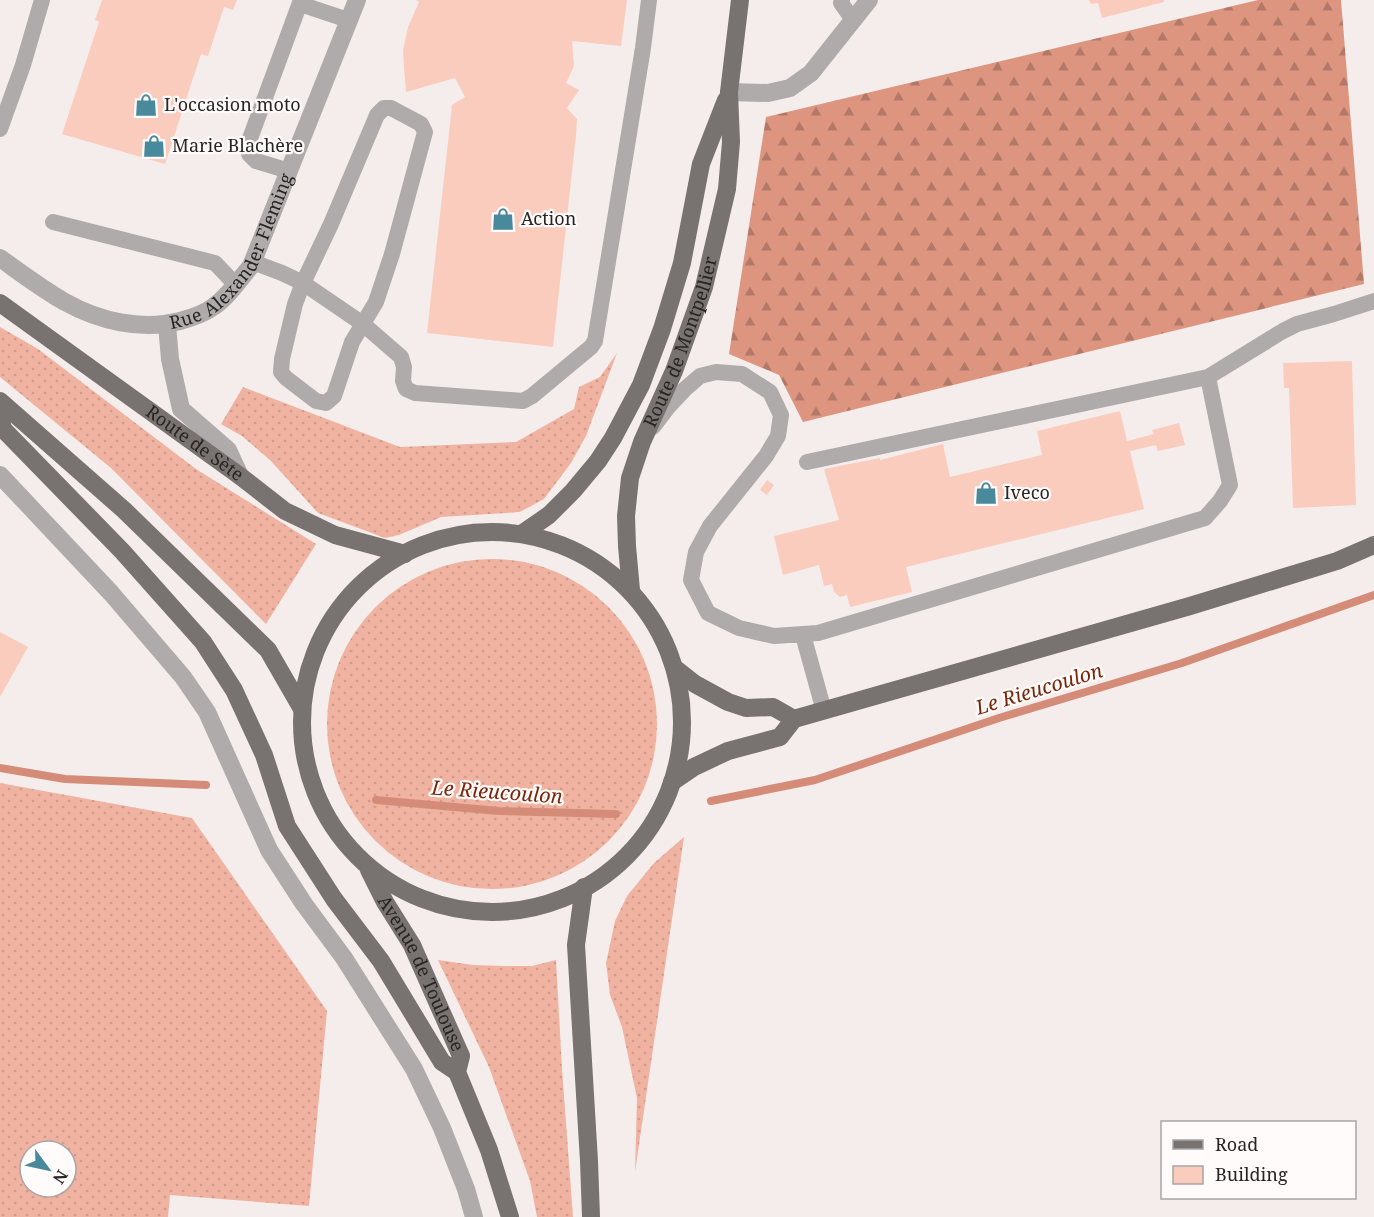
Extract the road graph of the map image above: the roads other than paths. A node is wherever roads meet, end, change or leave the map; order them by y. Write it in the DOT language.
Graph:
graph roads {
  1 [pos="42,0"];
  2 [pos="357,0"];
  3 [pos="649,0"];
  4 [pos="740,0"];
  5 [pos="842,0"];
  6 [pos="869,0"];
  7 [pos="301,2"];
  8 [pos="348,20"];
  9 [pos="854,20"];
  10 [pos="729,92"];
  11 [pos="0,129"];
  12 [pos="289,171"];
  13 [pos="53,222"];
  14 [pos="0,258"];
  15 [pos="253,262"];
  16 [pos="303,283"];
  17 [pos="236,285"];
  18 [pos="1374,300"];
  19 [pos="0,303"];
  20 [pos="363,324"];
  21 [pos="166,325"];
  22 [pos="1208,377"];
  23 [pos="0,401"];
  24 [pos="0,414"];
  25 [pos="642,442"];
  26 [pos="807,462"];
  27 [pos="0,475"];
  28 [pos="240,476"];
  29 [pos="523,533"];
  30 [pos="1374,545"];
  31 [pos="405,554"];
  32 [pos="631,590"];
  33 [pos="803,634"];
  34 [pos="676,669"];
  35 [pos="302,709"];
  36 [pos="824,711"];
  37 [pos="794,719"];
  38 [pos="672,782"];
  39 [pos="367,866"];
  40 [pos="584,887"];
  41 [pos="457,1072"];
  42 [pos="474,1217"];
  43 [pos="510,1217"];
  44 [pos="591,1217"];
  1 -- 11 [label="lane"];
  2 -- 8 [label="street, Rue Alexander Fleming"];
  3 -- 20 [label="lane"];
  4 -- 10 [label="main road, Route de Montpellier"];
  5 -- 9 [label="lane"];
  6 -- 9 [label="street"];
  7 -- 8 [label="lane"];
  7 -- 12 [label="lane"];
  8 -- 12 [label="street, Rue Alexander Fleming"];
  9 -- 10 [label="street"];
  10 -- 25 [label="main road, Route de Montpellier"];
  10 -- 29 [label="main road, Route de Montpellier"];
  12 -- 15 [label="street, Rue Alexander Fleming"];
  13 -- 17 [label="lane"];
  14 -- 21 [label="street, Rue Alexander Fleming"];
  15 -- 16 [label="lane"];
  15 -- 17 [label="street, Rue Alexander Fleming"];
  16 -- 20 [label="lane"];
  16 -- 20 [label="lane"];
  16 -- 20 [label="lane"];
  17 -- 21 [label="street, Rue Alexander Fleming"];
  18 -- 22 [label="lane"];
  19 -- 28 [label="main road, Route de Sète"];
  21 -- 28 [label="street"];
  22 -- 26 [label="lane"];
  22 -- 33 [label="lane"];
  23 -- 35 [label="main road"];
  24 -- 41 [label="main road"];
  25 -- 32 [label="main road, Route de Montpellier"];
  25 -- 33 [label="lane"];
  27 -- 42 [label="street"];
  28 -- 31 [label="main road, Route de Sète"];
  29 -- 31 [label="main road"];
  29 -- 32 [label="main road"];
  30 -- 36 [label="main road"];
  31 -- 35 [label="main road"];
  32 -- 34 [label="main road"];
  33 -- 36 [label="lane"];
  34 -- 37 [label="main road"];
  34 -- 38 [label="main road"];
  35 -- 39 [label="main road"];
  36 -- 37 [label="main road"];
  37 -- 38 [label="main road"];
  38 -- 40 [label="main road"];
  39 -- 40 [label="main road"];
  39 -- 41 [label="main road, Avenue de Toulouse"];
  40 -- 44 [label="main road"];
  41 -- 43 [label="main road, Avenue de Toulouse"];
}
